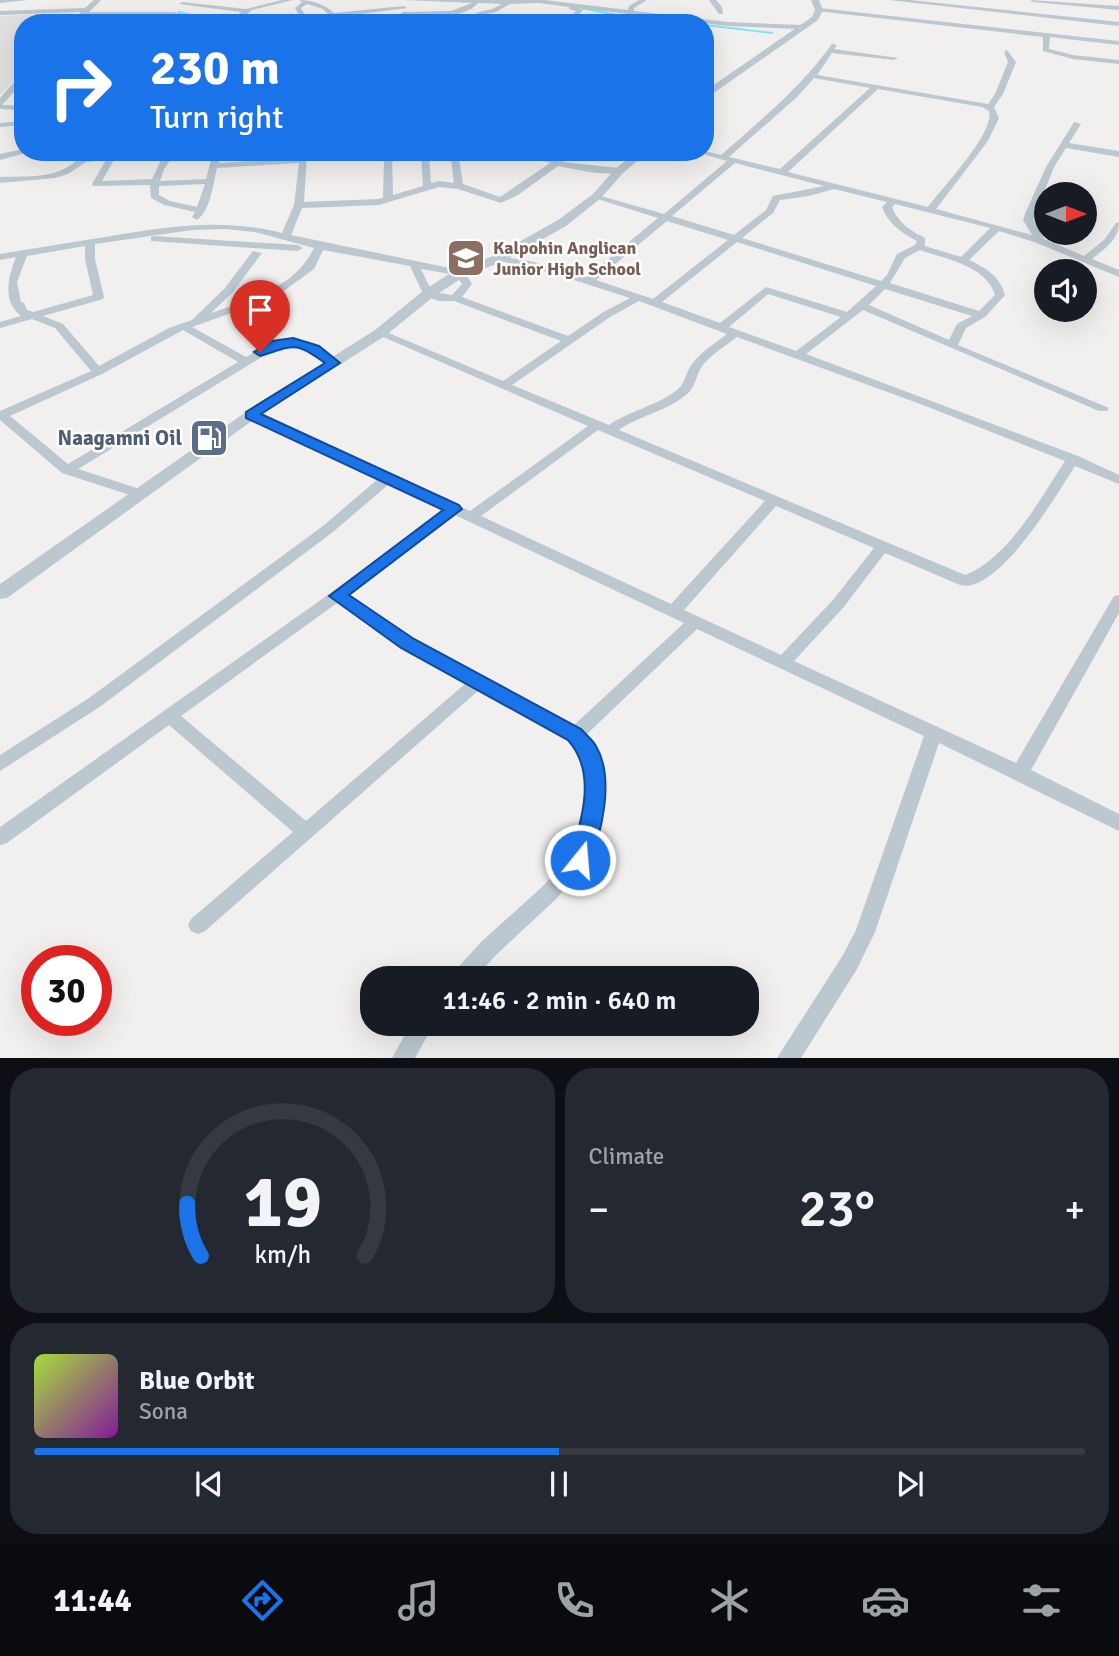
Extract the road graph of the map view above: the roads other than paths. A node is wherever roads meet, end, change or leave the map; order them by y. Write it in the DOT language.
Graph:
graph roads {
  1 [pos="25,0"];
  2 [pos="98,0"];
  3 [pos="256,0"];
  4 [pos="290,0"];
  5 [pos="409,0"];
  6 [pos="529,0"];
  7 [pos="644,0"];
  8 [pos="712,0"];
  9 [pos="815,0"];
  10 [pos="892,0"];
  11 [pos="1033,0"];
  12 [pos="0,1"];
  13 [pos="304,1"];
  14 [pos="477,1"];
  15 [pos="918,1"];
  16 [pos="183,2"];
  17 [pos="508,2"];
  18 [pos="278,3"];
  19 [pos="569,6"];
  20 [pos="1119,8"];
  21 [pos="819,10"];
  22 [pos="245,11"];
  23 [pos="300,11"];
  24 [pos="403,11"];
  25 [pos="993,11"];
  26 [pos="83,12"];
  27 [pos="0,13"];
  28 [pos="331,13"];
  29 [pos="721,13"];
  30 [pos="111,14"];
  31 [pos="177,14"];
  32 [pos="241,14"];
  33 [pos="278,14"];
  34 [pos="302,14"];
  35 [pos="402,14"];
  36 [pos="478,14"];
  37 [pos="576,14"];
  38 [pos="617,14"];
  39 [pos="629,14"];
  40 [pos="714,23"];
  41 [pos="1119,24"];
  42 [pos="800,27"];
  43 [pos="997,28"];
  44 [pos="1047,34"];
  45 [pos="1119,43"];
  46 [pos="1007,52"];
  47 [pos="894,58"];
  48 [pos="1119,62"];
  49 [pos="812,76"];
  50 [pos="14,88"];
  51 [pos="875,88"];
  52 [pos="714,89"];
  53 [pos="2,102"];
  54 [pos="990,107"];
  55 [pos="1077,124"];
  56 [pos="1063,145"];
  57 [pos="1119,154"];
  58 [pos="714,156"];
  59 [pos="722,158"];
  60 [pos="734,160"];
  61 [pos="82,161"];
  62 [pos="109,161"];
  63 [pos="165,161"];
  64 [pos="215,161"];
  65 [pos="259,161"];
  66 [pos="303,161"];
  67 [pos="388,161"];
  68 [pos="425,161"];
  69 [pos="455,161"];
  70 [pos="546,161"];
  71 [pos="559,161"];
  72 [pos="632,161"];
  73 [pos="556,163"];
  74 [pos="214,166"];
  75 [pos="619,172"];
  76 [pos="782,172"];
  77 [pos="0,173"];
  78 [pos="0,180"];
  79 [pos="17,180"];
  80 [pos="210,181"];
  81 [pos="1042,182"];
  82 [pos="155,183"];
  83 [pos="426,186"];
  84 [pos="459,186"];
  85 [pos="836,186"];
  86 [pos="597,196"];
  87 [pos="388,200"];
  88 [pos="894,200"];
  89 [pos="1034,203"];
  90 [pos="299,205"];
  91 [pos="931,209"];
  92 [pos="200,210"];
  93 [pos="667,216"];
  94 [pos="1119,225"];
  95 [pos="192,227"];
  96 [pos="997,227"];
  97 [pos="1034,230"];
  98 [pos="132,236"];
  99 [pos="285,237"];
  100 [pos="737,238"];
  101 [pos="1034,239"];
  102 [pos="90,243"];
  103 [pos="1050,245"];
  104 [pos="919,247"];
  105 [pos="318,248"];
  106 [pos="23,252"];
  107 [pos="257,253"];
  108 [pos="0,257"];
  109 [pos="500,258"];
  110 [pos="1083,259"];
  111 [pos="1086,259"];
  112 [pos="962,261"];
  113 [pos="1097,265"];
  114 [pos="415,266"];
  115 [pos="460,273"];
  116 [pos="1119,274"];
  117 [pos="588,281"];
  118 [pos="885,283"];
  119 [pos="428,293"];
  120 [pos="455,298"];
  121 [pos="636,299"];
  122 [pos="653,304"];
  123 [pos="862,306"];
  124 [pos="981,315"];
  125 [pos="35,316"];
  126 [pos="849,316"];
  127 [pos="196,321"];
  128 [pos="0,325"];
  129 [pos="184,326"];
  130 [pos="721,328"];
  131 [pos="735,332"];
  132 [pos="380,333"];
  133 [pos="569,340"];
  134 [pos="952,346"];
  135 [pos="798,355"];
  136 [pos="244,361"];
  137 [pos="334,363"];
  138 [pos="98,372"];
  139 [pos="504,385"];
  140 [pos="1103,408"];
  141 [pos="251,415"];
  142 [pos="1,416"];
  143 [pos="602,428"];
  144 [pos="1073,459"];
  145 [pos="67,470"];
  146 [pos="389,477"];
  147 [pos="1119,480"];
  148 [pos="138,493"];
  149 [pos="775,499"];
  150 [pos="454,509"];
  151 [pos="471,516"];
  152 [pos="883,546"];
  153 [pos="0,593"];
  154 [pos="337,596"];
  155 [pos="1119,600"];
  156 [pos="674,611"];
  157 [pos="696,621"];
  158 [pos="784,662"];
  159 [pos="476,683"];
  160 [pos="168,715"];
  161 [pos="934,733"];
  162 [pos="575,735"];
  163 [pos="0,764"];
  164 [pos="1020,773"];
  165 [pos="1119,823"];
  166 [pos="2,832"];
  167 [pos="306,832"];
  168 [pos="198,925"];
  169 [pos="473,966"];
  170 [pos="416,1036"];
  171 [pos="403,1058"];
  172 [pos="788,1058"];
  1 -- 12 [label="street"];
  2 -- 26 [label="street"];
  3 -- 18 [label="street"];
  4 -- 18 [label="street"];
  5 -- 14 [label="street"];
  5 -- 24 [label="street"];
  6 -- 19 [label="street"];
  7 -- 39 [label="street"];
  8 -- 29 [label="street"];
  9 -- 21 [label="street"];
  10 -- 15 [label="street"];
  11 -- 20 [label="street"];
  13 -- 23 [label="street"];
  13 -- 28 [label="street"];
  14 -- 17 [label="street"];
  14 -- 24 [label="street"];
  15 -- 25 [label="street"];
  16 -- 22 [label="street"];
  16 -- 31 [label="street"];
  17 -- 19 [label="street"];
  17 -- 36 [label="street"];
  18 -- 22 [label="street"];
  19 -- 37 [label="street"];
  19 -- 38 [label="street"];
  21 -- 42 [label="street"];
  21 -- 43 [label="street"];
  22 -- 32 [label="street"];
  23 -- 28 [label="street"];
  23 -- 33 [label="street"];
  23 -- 34 [label="street"];
  24 -- 28 [label="street"];
  24 -- 35 [label="street"];
  25 -- 41 [label="street"];
  25 -- 43 [label="street"];
  26 -- 27 [label="street"];
  26 -- 30 [label="street"];
  30 -- 31 [label="street"];
  40 -- 42 [label="street"];
  42 -- 52 [label="street"];
  43 -- 44 [label="street"];
  44 -- 45 [label="street"];
  44 -- 48 [label="street"];
  46 -- 54 [label="street"];
  47 -- 49 [label="street"];
  49 -- 51 [label="street"];
  49 -- 59 [label="street"];
  50 -- 53 [label="street"];
  51 -- 54 [label="street"];
  51 -- 76 [label="street"];
  54 -- 91 [label="street"];
  55 -- 56 [label="street"];
  56 -- 57 [label="street"];
  56 -- 81 [label="street"];
  58 -- 59 [label="street"];
  59 -- 60 [label="street"];
  60 -- 76 [label="street"];
  60 -- 93 [label="street"];
  61 -- 79 [label="street"];
  62 -- 82 [label="street"];
  63 -- 82 [label="street"];
  64 -- 74 [label="street"];
  65 -- 74 [label="street"];
  66 -- 90 [label="street"];
  67 -- 87 [label="street"];
  68 -- 83 [label="street"];
  69 -- 84 [label="street"];
  70 -- 73 [label="street"];
  71 -- 73 [label="street"];
  72 -- 75 [label="street"];
  73 -- 75 [label="street"];
  73 -- 84 [label="street"];
  74 -- 80 [label="street"];
  75 -- 86 [label="street"];
  76 -- 85 [label="street"];
  77 -- 79 [label="street"];
  78 -- 79 [label="street"];
  80 -- 82 [label="street"];
  80 -- 92 [label="street"];
  82 -- 92 [label="street"];
  83 -- 84 [label="street"];
  83 -- 87 [label="street"];
  85 -- 88 [label="street"];
  85 -- 100 [label="street"];
  86 -- 93 [label="street"];
  86 -- 109 [label="street"];
  87 -- 90 [label="street"];
  88 -- 91 [label="street"];
  88 -- 104 [label="street"];
  89 -- 97 [label="street"];
  90 -- 99 [label="street"];
  91 -- 96 [label="street"];
  92 -- 95 [label="street"];
  93 -- 100 [label="street"];
  93 -- 117 [label="street"];
  94 -- 111 [label="street"];
  95 -- 98 [label="street"];
  95 -- 99 [label="street"];
  96 -- 101 [label="street"];
  96 -- 112 [label="street"];
  98 -- 102 [label="street"];
  98 -- 105 [label="street"];
  99 -- 105 [label="street"];
  100 -- 118 [label="street"];
  100 -- 122 [label="street"];
  102 -- 106 [label="street"];
  102 -- 125 [label="street"];
  103 -- 110 [label="street"];
  104 -- 112 [label="street"];
  104 -- 118 [label="street"];
  105 -- 114 [label="street"];
  105 -- 127 [label="street"];
  106 -- 108 [label="street"];
  106 -- 125 [label="street"];
  107 -- 127 [label="street"];
  109 -- 115 [label="street"];
  109 -- 117 [label="street"];
  112 -- 124 [label="street"];
  113 -- 116 [label="street"];
  114 -- 115 [label="street"];
  114 -- 119 [label="street"];
  115 -- 119 [label="street"];
  115 -- 120 [label="street"];
  117 -- 121 [label="street"];
  118 -- 123 [label="street"];
  118 -- 124 [label="street"];
  119 -- 120 [label="street"];
  119 -- 132 [label="street"];
  120 -- 133 [label="street"];
  121 -- 122 [label="street"];
  121 -- 133 [label="street"];
  122 -- 130 [label="street"];
  123 -- 126 [label="street"];
  123 -- 134 [label="street"];
  124 -- 134 [label="street"];
  125 -- 128 [label="street"];
  125 -- 138 [label="street"];
  126 -- 130 [label="street"];
  126 -- 135 [label="street"];
  127 -- 129 [label="street"];
  129 -- 136 [label="street"];
  129 -- 138 [label="street"];
  130 -- 131 [label="street"];
  131 -- 135 [label="street"];
  131 -- 143 [label="street"];
  132 -- 137 [label="street"];
  132 -- 139 [label="street"];
  133 -- 139 [label="street"];
  134 -- 140 [label="street"];
  135 -- 144 [label="street"];
  136 -- 137 [label="street"];
  136 -- 145 [label="street"];
  137 -- 141 [label="street"];
  138 -- 142 [label="street"];
  139 -- 143 [label="street"];
  141 -- 146 [label="street"];
  141 -- 148 [label="street"];
  142 -- 145 [label="street"];
  143 -- 149 [label="street"];
  143 -- 151 [label="street"];
  144 -- 147 [label="street"];
  144 -- 152 [label="street"];
  145 -- 148 [label="street"];
  146 -- 150 [label="street"];
  146 -- 163 [label="street"];
  148 -- 153 [label="street"];
  149 -- 152 [label="street"];
  149 -- 156 [label="street"];
  150 -- 151 [label="street"];
  150 -- 154 [label="street"];
  151 -- 156 [label="street"];
  152 -- 158 [label="street"];
  154 -- 159 [label="street"];
  154 -- 160 [label="street"];
  155 -- 164 [label="street"];
  156 -- 157 [label="street"];
  157 -- 158 [label="street"];
  157 -- 162 [label="street"];
  158 -- 161 [label="street"];
  159 -- 162 [label="street"];
  159 -- 167 [label="street"];
  160 -- 166 [label="street"];
  160 -- 167 [label="street"];
  161 -- 164 [label="street"];
  161 -- 172 [label="street"];
  162 -- 169 [label="street"];
  164 -- 165 [label="street"];
  167 -- 168 [label="street"];
  170 -- 171 [label="street"];
}
